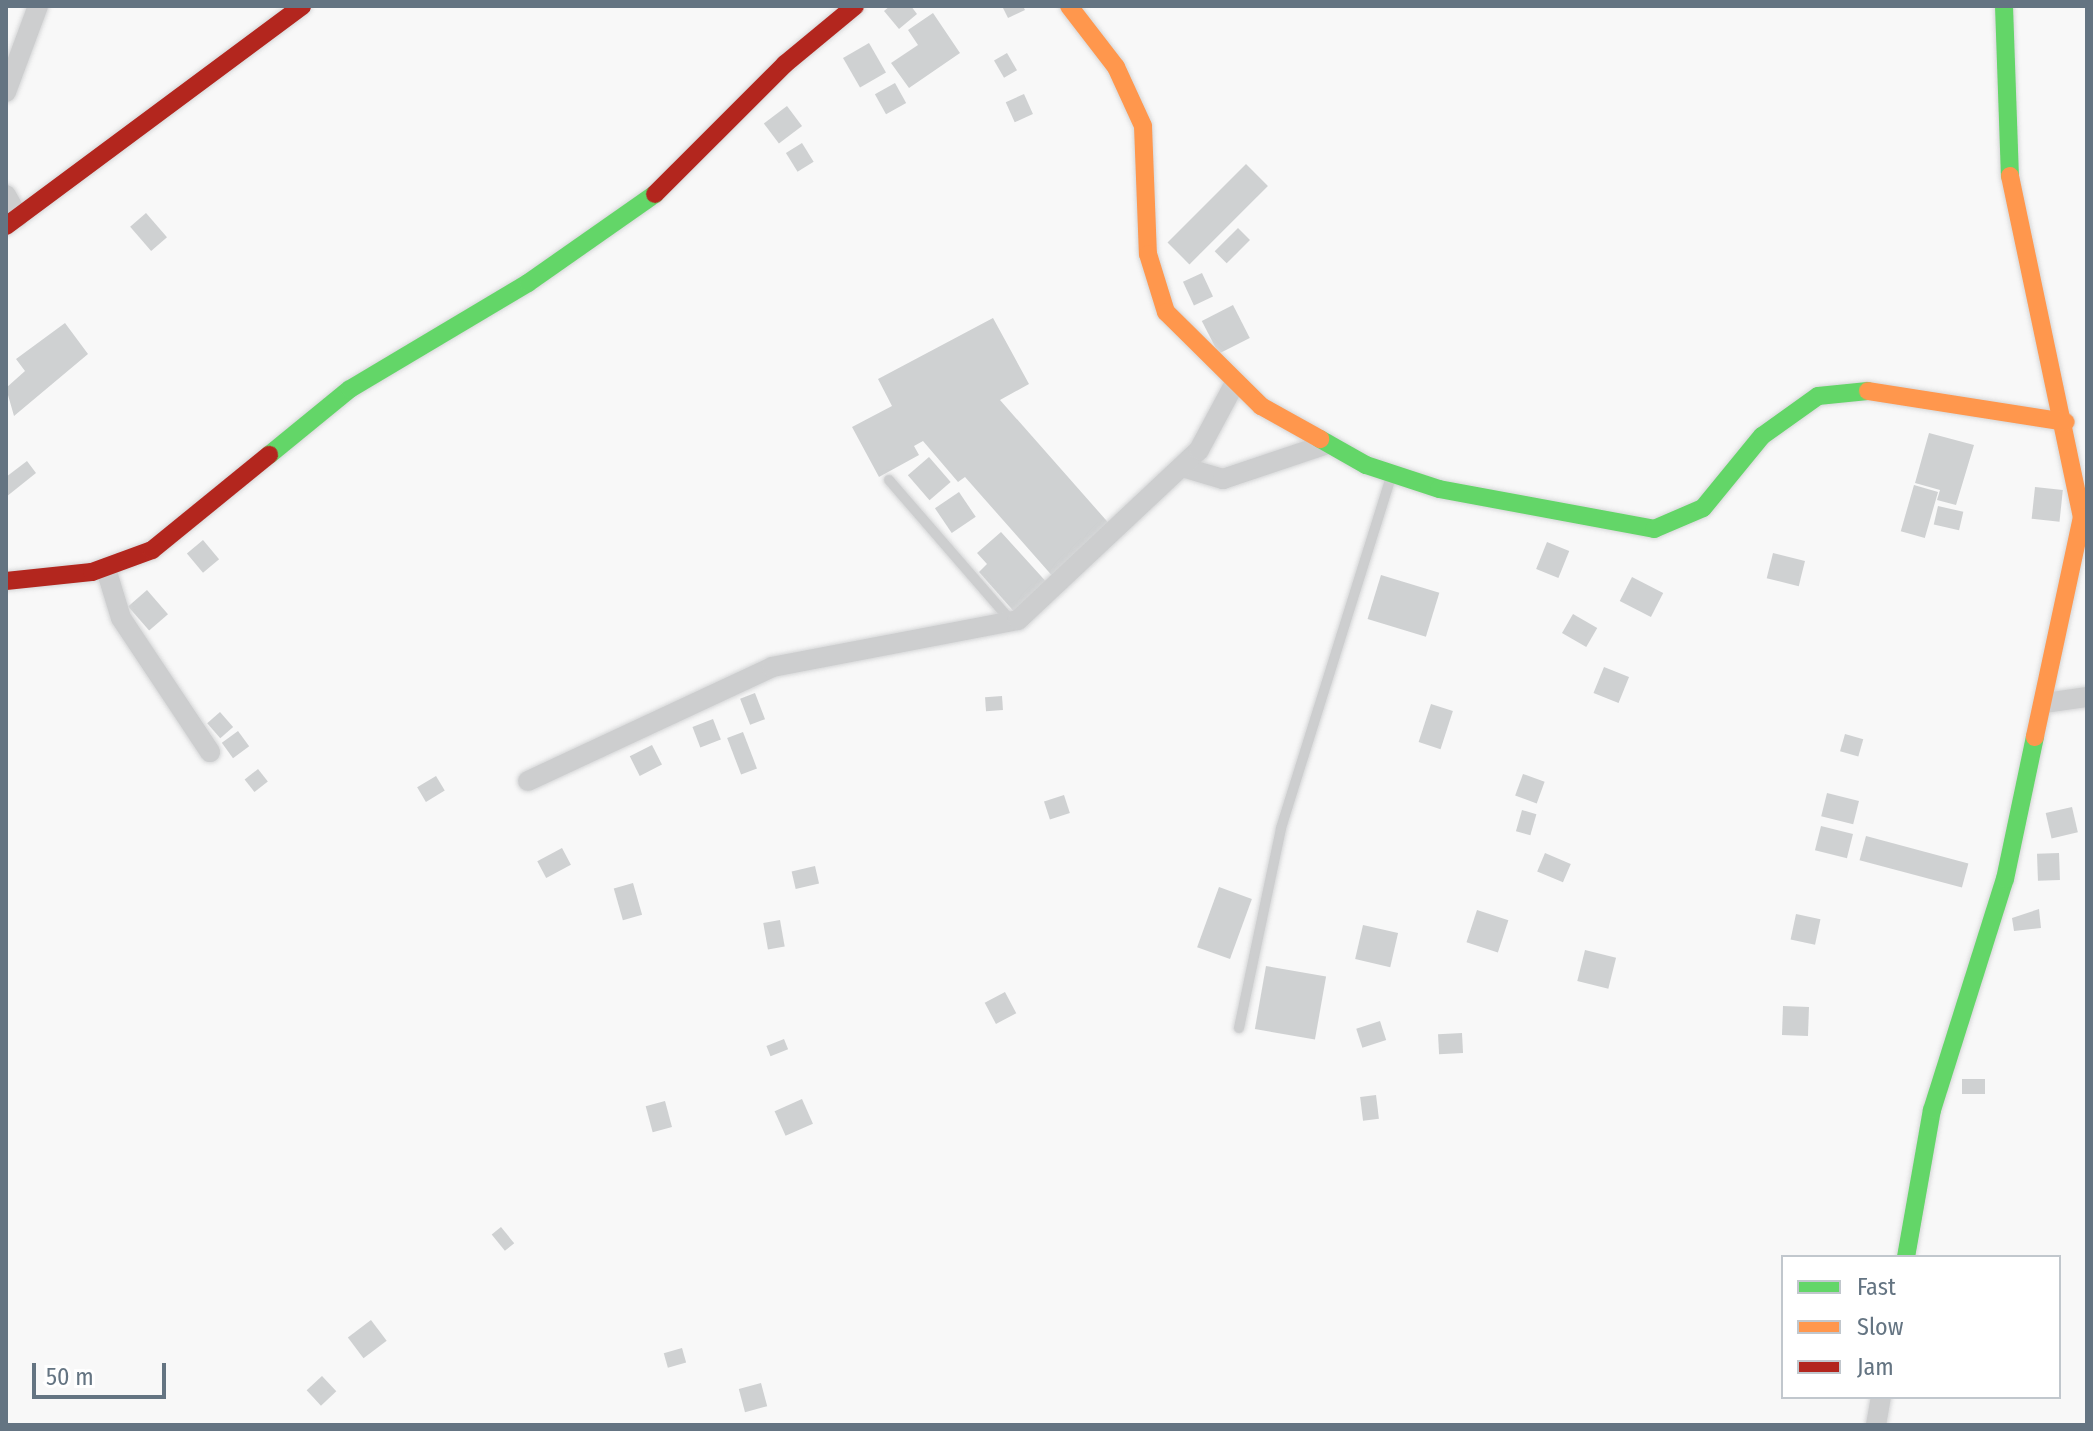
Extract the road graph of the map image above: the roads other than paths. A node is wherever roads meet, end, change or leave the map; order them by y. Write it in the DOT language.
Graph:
graph roads {
  1 [pos="38,6"];
  2 [pos="302,6"];
  3 [pos="855,6"];
  4 [pos="1069,6"];
  5 [pos="2004,6"];
  6 [pos="6,92"];
  7 [pos="6,195"];
  8 [pos="12,222"];
  9 [pos="1235,383"];
  10 [pos="2066,422"];
  11 [pos="1327,444"];
  12 [pos="1182,467"];
  13 [pos="1392,474"];
  14 [pos="889,480"];
  15 [pos="2084,488"];
  16 [pos="2081,558"];
  17 [pos="106,569"];
  18 [pos="6,581"];
  19 [pos="1012,622"];
  20 [pos="2087,697"];
  21 [pos="2045,703"];
  22 [pos="210,752"];
  23 [pos="528,781"];
  24 [pos="1239,1028"];
  25 [pos="1906,1255"];
  26 [pos="1881,1399"];
  27 [pos="1876,1425"];
  1 -- 6 [label="street"];
  2 -- 8 [label="street"];
  3 -- 17 [label="street"];
  4 -- 9 [label="street"];
  5 -- 10 [label="street"];
  7 -- 8 [label="street"];
  9 -- 11 [label="street"];
  9 -- 12 [label="street"];
  10 -- 13 [label="street"];
  10 -- 15 [label="street"];
  11 -- 12 [label="street"];
  11 -- 13 [label="street"];
  12 -- 19 [label="street"];
  13 -- 24 [label="lane"];
  14 -- 19 [label="lane"];
  15 -- 16 [label="street"];
  16 -- 21 [label="street"];
  17 -- 18 [label="street"];
  17 -- 22 [label="street"];
  19 -- 23 [label="street"];
  20 -- 21 [label="street"];
  21 -- 25 [label="street"];
  26 -- 27 [label="street"];
}
